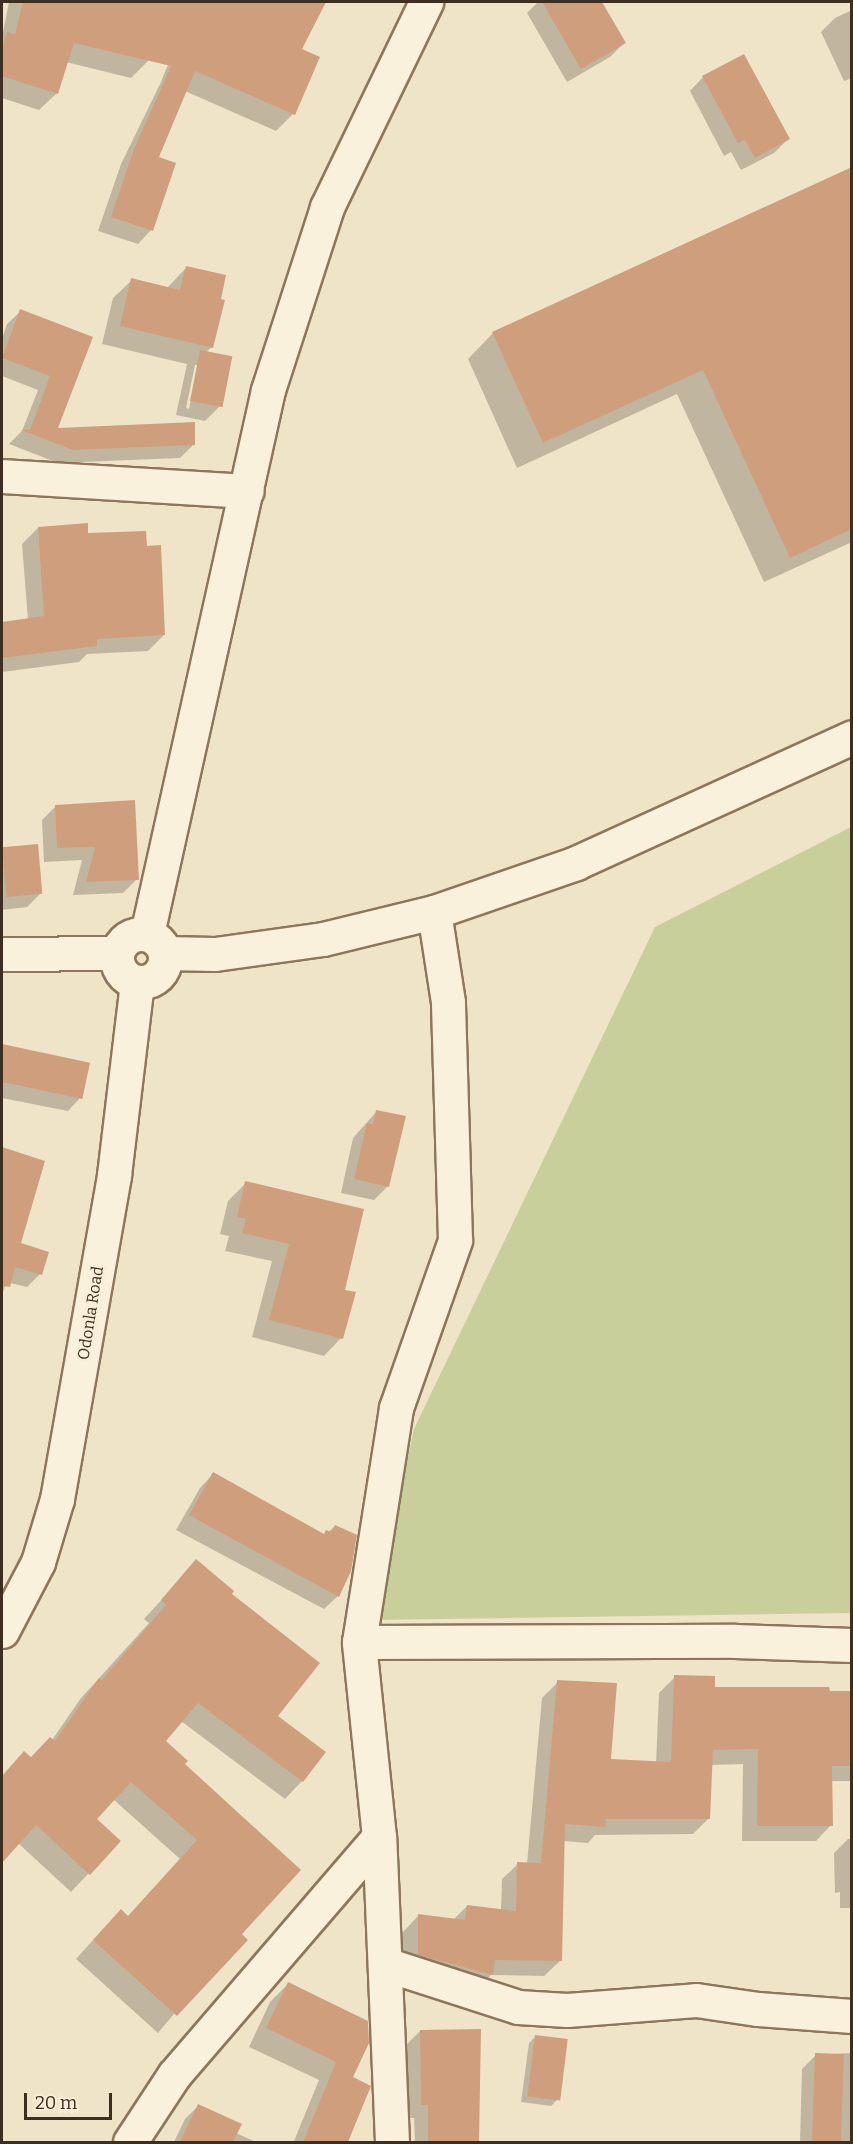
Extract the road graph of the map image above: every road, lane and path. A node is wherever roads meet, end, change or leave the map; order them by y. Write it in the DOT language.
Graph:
graph roads {
  1 [pos="426,2"];
  2 [pos="2,476"];
  3 [pos="247,491"];
  4 [pos="852,737"];
  5 [pos="434,912"];
  6 [pos="156,943"];
  7 [pos="117,953"];
  8 [pos="2,954"];
  9 [pos="137,982"];
  10 [pos="2,1631"];
  11 [pos="359,1642"];
  12 [pos="852,1645"];
  13 [pos="379,1838"];
  14 [pos="385,1964"];
  15 [pos="852,2016"];
  16 [pos="130,2142"];
  17 [pos="392,2142"];
  1 -- 3 [label="street"];
  2 -- 3 [label="street"];
  3 -- 6 [label="street"];
  4 -- 5 [label="street"];
  5 -- 6 [label="street"];
  5 -- 11 [label="street"];
  6 -- 7 [label="street"];
  6 -- 9 [label="street"];
  7 -- 8 [label="street"];
  7 -- 9 [label="street"];
  9 -- 10 [label="street, Odonla Road"];
  11 -- 12 [label="street"];
  11 -- 13 [label="street"];
  13 -- 14 [label="street"];
  13 -- 16 [label="street"];
  14 -- 15 [label="street"];
  14 -- 17 [label="street"];
}
